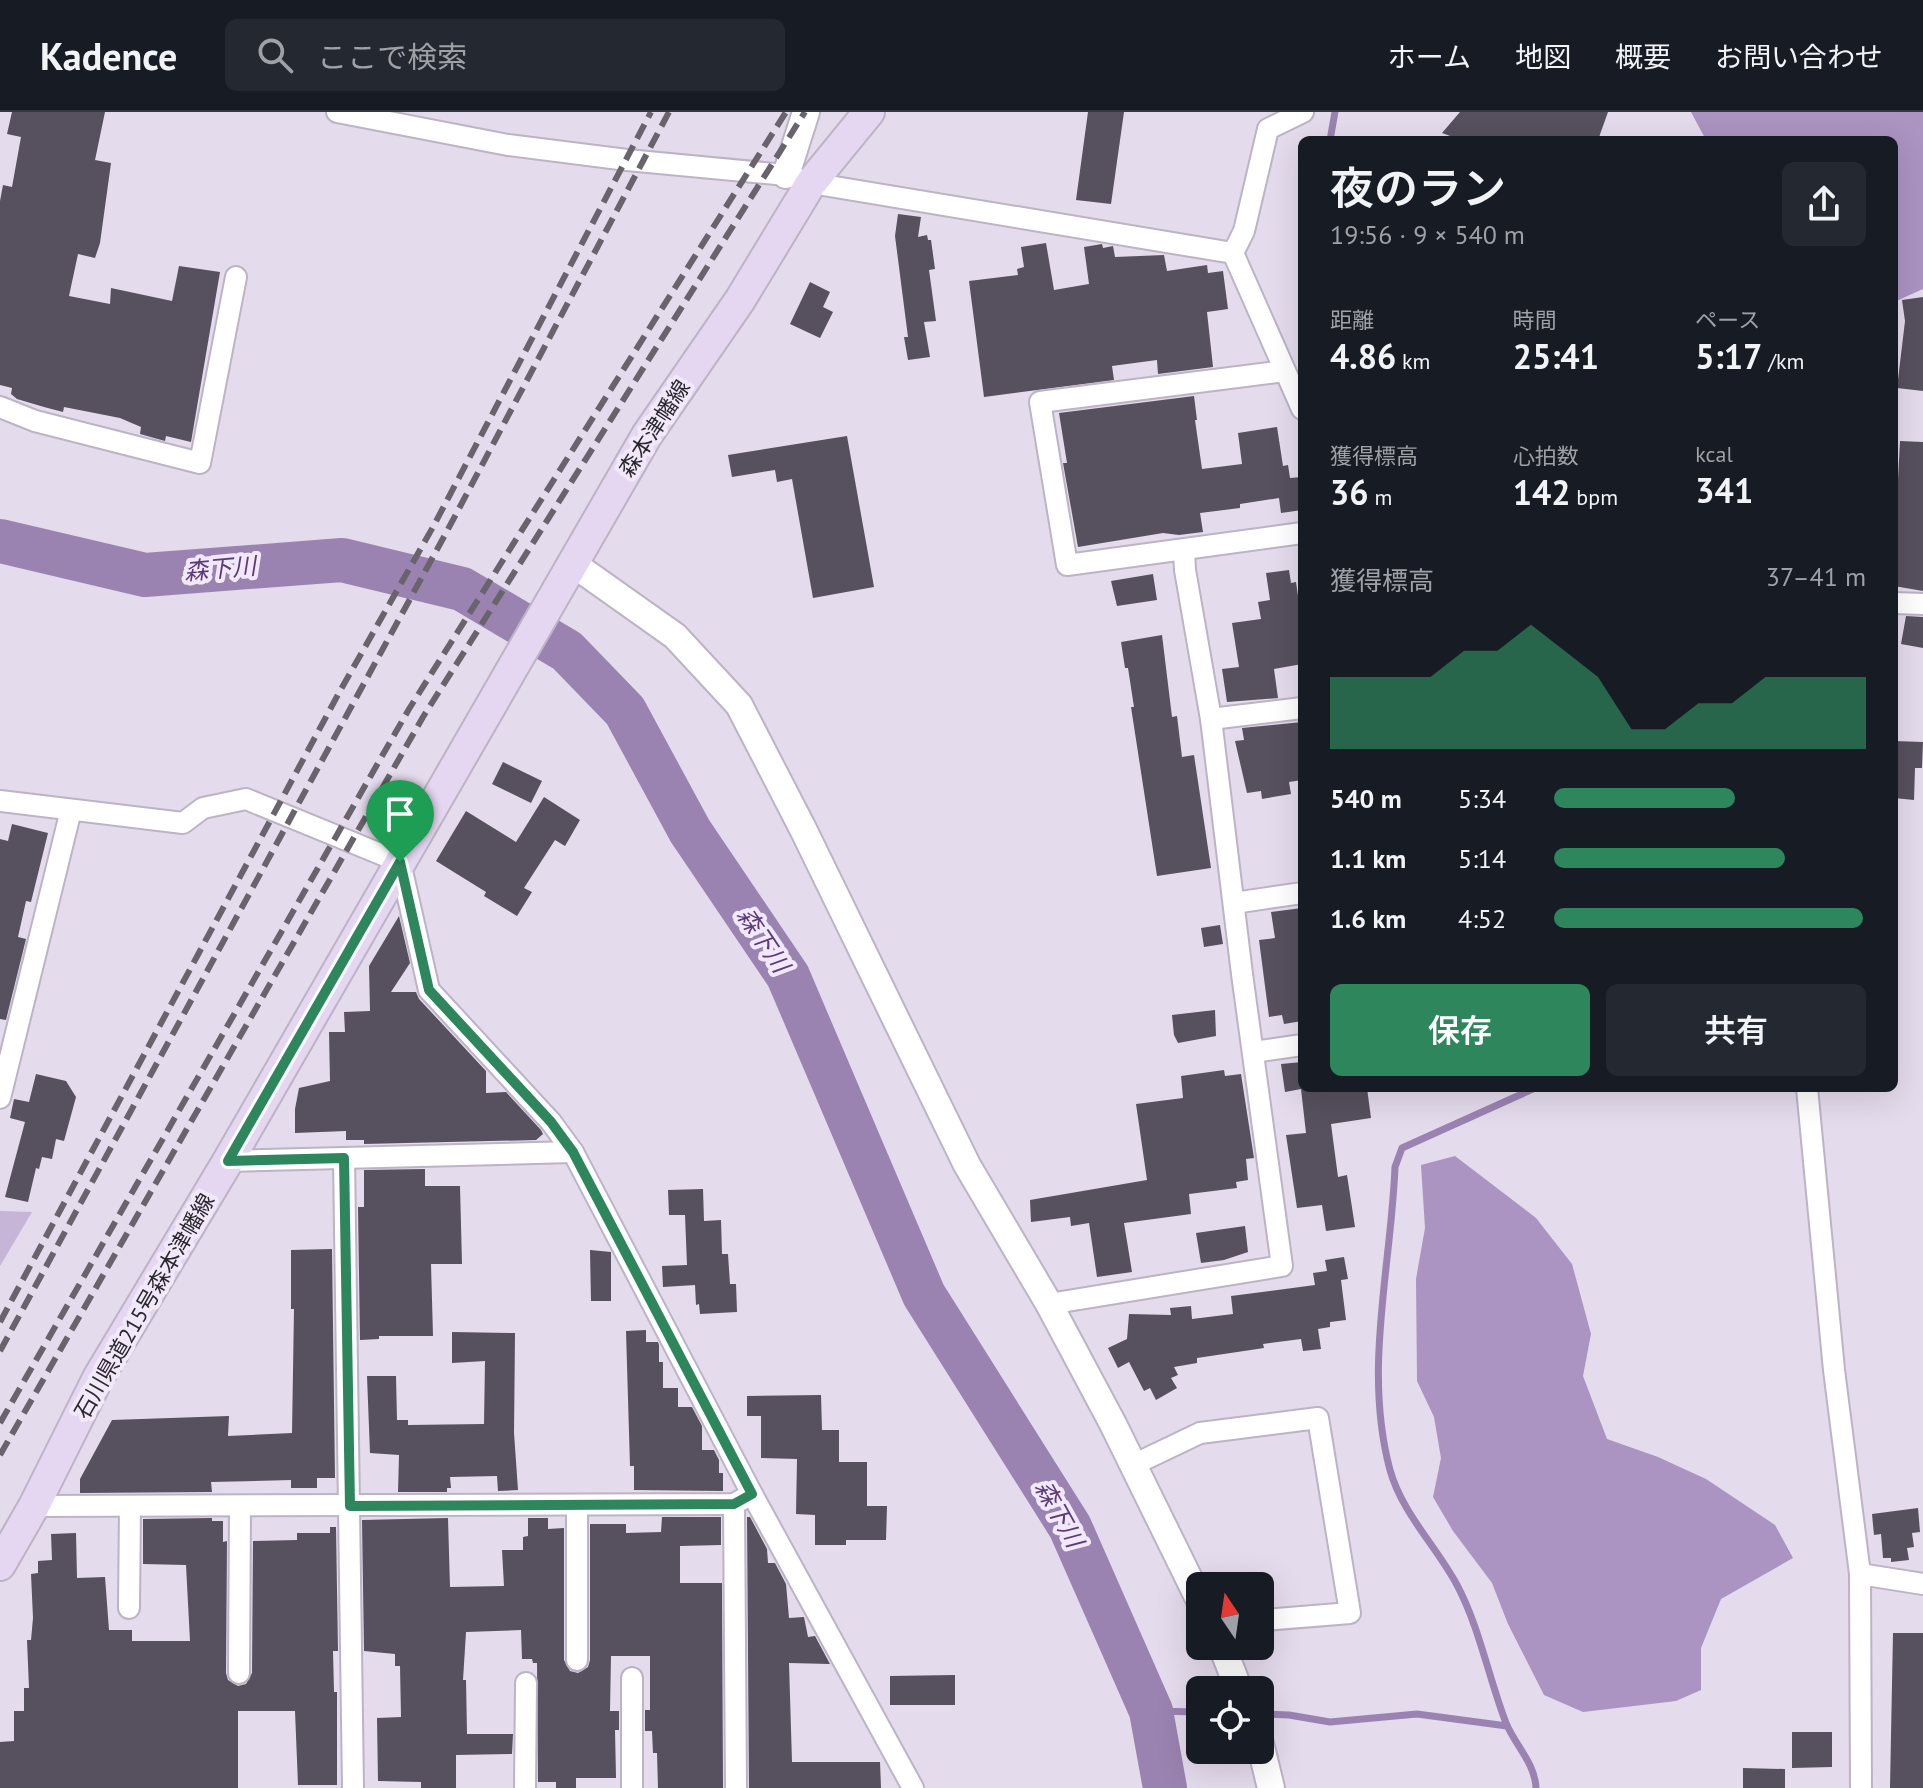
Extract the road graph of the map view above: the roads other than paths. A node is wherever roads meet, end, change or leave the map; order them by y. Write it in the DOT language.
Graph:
graph roads {
  1 [pos="337,112"];
  2 [pos="806,112"];
  3 [pos="869,112"];
  4 [pos="1303,112"];
  5 [pos="799,179"];
  6 [pos="1233,253"];
  7 [pos="236,277"];
  8 [pos="1285,371"];
  9 [pos="1298,400"];
  10 [pos="0,407"];
  11 [pos="1298,534"];
  12 [pos="1184,551"];
  13 [pos="572,563"];
  14 [pos="1898,603"];
  15 [pos="1923,604"];
  16 [pos="1298,708"];
  17 [pos="1211,719"];
  18 [pos="460,757"];
  19 [pos="0,801"];
  20 [pos="71,810"];
  21 [pos="400,862"];
  22 [pos="1298,894"];
  23 [pos="1234,903"];
  24 [pos="1298,1046"];
  25 [pos="1253,1052"];
  26 [pos="5,1054"];
  27 [pos="1807,1092"];
  28 [pos="0,1098"];
  29 [pos="573,1152"];
  30 [pos="344,1158"];
  31 [pos="228,1161"];
  32 [pos="1049,1304"];
  33 [pos="1133,1465"];
  34 [pos="743,1499"];
  35 [pos="577,1505"];
  36 [pos="34,1506"];
  37 [pos="130,1506"];
  38 [pos="240,1506"];
  39 [pos="350,1506"];
  40 [pos="0,1565"];
  41 [pos="1186,1573"];
  42 [pos="1860,1574"];
  43 [pos="1923,1584"];
  44 [pos="129,1608"];
  45 [pos="1274,1619"];
  46 [pos="577,1660"];
  47 [pos="239,1673"];
  48 [pos="632,1678"];
  49 [pos="526,1683"];
  50 [pos="1265,1764"];
  51 [pos="353,1788"];
  52 [pos="525,1788"];
  53 [pos="632,1788"];
  54 [pos="736,1788"];
  55 [pos="913,1788"];
  56 [pos="1271,1788"];
  57 [pos="1861,1788"];
  1 -- 5 [label="street"];
  2 -- 5 [label="street"];
  3 -- 5 [label="main road, 森本津幡線"];
  4 -- 6 [label="street"];
  5 -- 6 [label="street"];
  5 -- 13 [label="main road, 森本津幡線"];
  6 -- 8 [label="street"];
  7 -- 10 [label="street"];
  8 -- 9 [label="street"];
  8 -- 12 [label="street"];
  11 -- 12 [label="street"];
  12 -- 17 [label="street"];
  13 -- 18 [label="main road, 森本津幡線"];
  13 -- 32 [label="street"];
  14 -- 15 [label="street"];
  16 -- 17 [label="street"];
  17 -- 23 [label="street"];
  18 -- 21 [label="main road, 石川県道215号森本津幡線"];
  19 -- 20 [label="street"];
  20 -- 21 [label="street"];
  20 -- 26 [label="street"];
  21 -- 29 [label="street"];
  21 -- 31 [label="main road, 石川県道215号森本津幡線"];
  22 -- 23 [label="street"];
  23 -- 25 [label="street"];
  24 -- 25 [label="street"];
  25 -- 32 [label="street"];
  26 -- 28 [label="street"];
  27 -- 42 [label="street"];
  29 -- 30 [label="street"];
  29 -- 34 [label="street"];
  30 -- 31 [label="street"];
  30 -- 39 [label="street"];
  31 -- 36 [label="main road, 石川県道215号森本津幡線"];
  32 -- 33 [label="street"];
  33 -- 41 [label="street"];
  33 -- 45 [label="street"];
  34 -- 35 [label="street"];
  34 -- 54 [label="street"];
  34 -- 55 [label="street"];
  35 -- 39 [label="street"];
  35 -- 46 [label="street"];
  36 -- 37 [label="street"];
  36 -- 40 [label="main road, 石川県道215号森本津幡線"];
  37 -- 38 [label="street"];
  37 -- 44 [label="street"];
  38 -- 39 [label="street"];
  38 -- 47 [label="street"];
  39 -- 51 [label="street"];
  42 -- 43 [label="street"];
  42 -- 57 [label="street"];
  48 -- 53 [label="street"];
  49 -- 52 [label="street"];
  50 -- 56 [label="street"];
}
